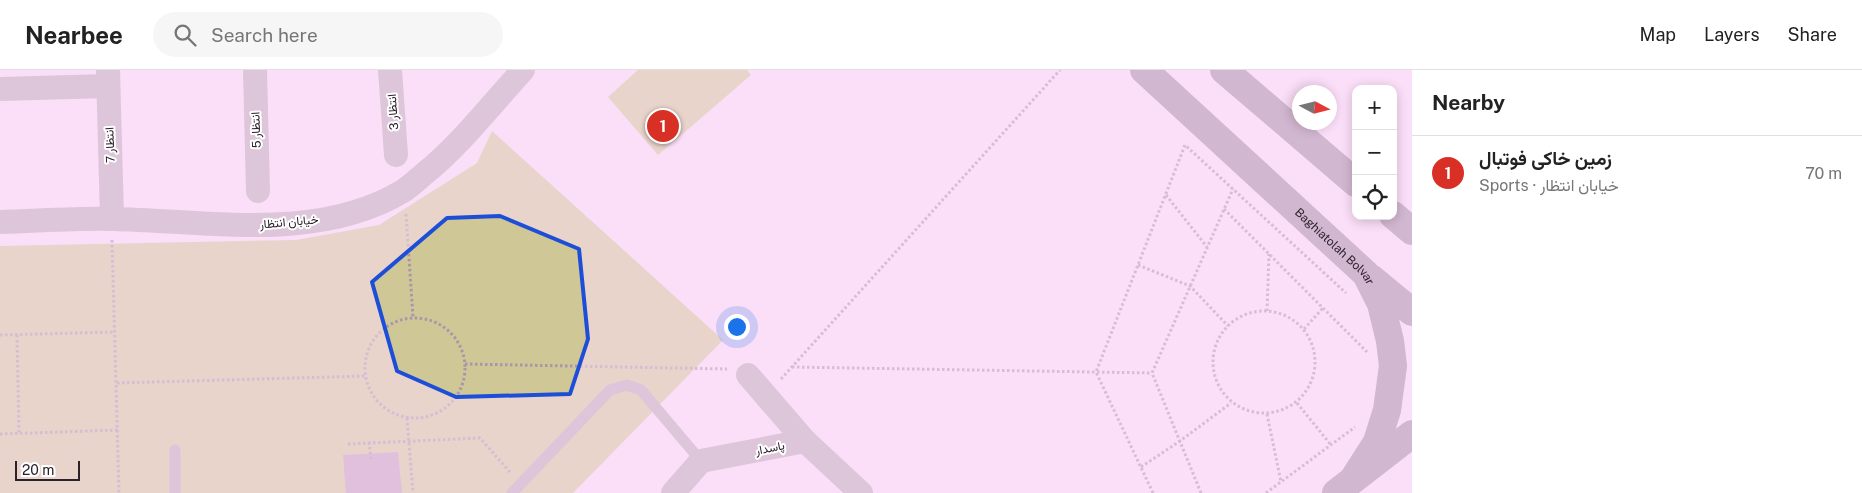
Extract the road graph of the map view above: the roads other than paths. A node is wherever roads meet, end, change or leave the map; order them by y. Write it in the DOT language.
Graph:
graph roads {
  1 [pos="255,70"];
  2 [pos="390,70"];
  3 [pos="523,70"];
  4 [pos="1144,70"];
  5 [pos="1224,70"];
  6 [pos="108,78"];
  7 [pos="0,89"];
  8 [pos="396,155"];
  9 [pos="1352,180"];
  10 [pos="258,191"];
  11 [pos="1397,218"];
  12 [pos="112,219"];
  13 [pos="0,222"];
  14 [pos="1412,231"];
  15 [pos="1366,274"];
  16 [pos="1412,312"];
  17 [pos="748,376"];
  18 [pos="1412,434"];
  19 [pos="805,441"];
  20 [pos="175,450"];
  21 [pos="701,461"];
  22 [pos="1345,486"];
  23 [pos="516,489"];
  24 [pos="176,493"];
  25 [pos="673,493"];
  26 [pos="861,493"];
  1 -- 10 [label="street, انتظار 5"];
  2 -- 8 [label="street, انتظار 3"];
  3 -- 12 [label="street, خیابان انتظار"];
  4 -- 15 [label="main road, Baghiatolah Bolvar"];
  5 -- 9 [label="main road"];
  6 -- 7 [label="street"];
  6 -- 12 [label="street, انتظار 7"];
  11 -- 14 [label="main road"];
  12 -- 13 [label="street, خیابان انتظار"];
  15 -- 16 [label="main road"];
  15 -- 22 [label="main road, Baghiatolah Bolvar"];
  17 -- 19 [label="street"];
  18 -- 22 [label="main road"];
  19 -- 21 [label="street, پاسدار"];
  19 -- 26 [label="street"];
  20 -- 24 [label="lane"];
  21 -- 23 [label="lane"];
  21 -- 25 [label="street"];
}
